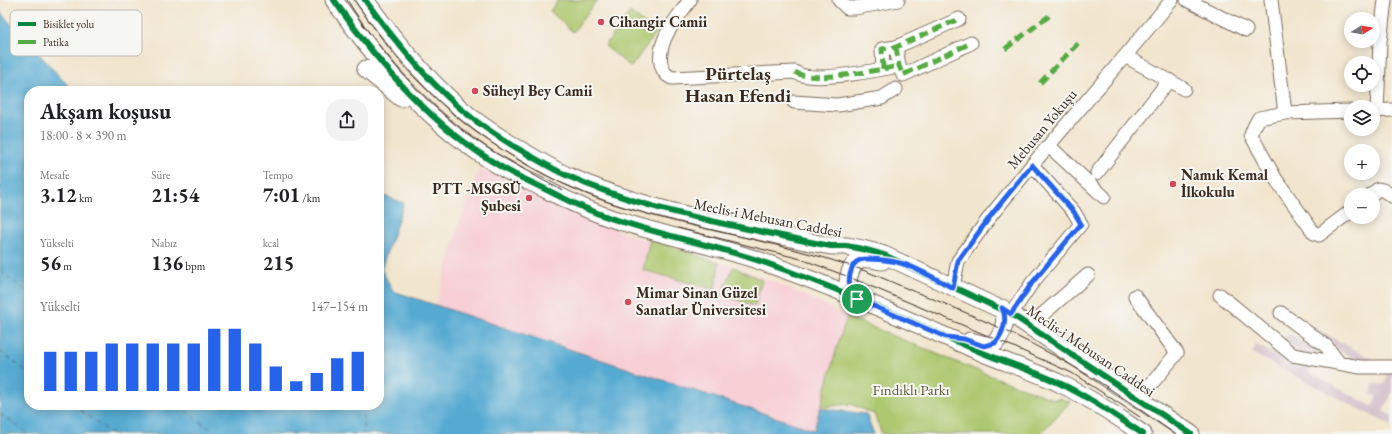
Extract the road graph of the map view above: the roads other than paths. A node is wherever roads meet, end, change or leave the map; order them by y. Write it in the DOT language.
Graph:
graph roads {
  1 [pos="334,0"];
  2 [pos="365,0"];
  3 [pos="690,0"];
  4 [pos="839,0"];
  5 [pos="898,0"];
  6 [pos="1172,0"];
  7 [pos="1187,0"];
  8 [pos="1271,0"];
  9 [pos="1385,0"];
  10 [pos="959,18"];
  11 [pos="1246,30"];
  12 [pos="971,43"];
  13 [pos="896,47"];
  14 [pos="1126,56"];
  15 [pos="366,69"];
  16 [pos="883,69"];
  17 [pos="901,71"];
  18 [pos="1169,80"];
  19 [pos="896,89"];
  20 [pos="1184,89"];
  21 [pos="1376,100"];
  22 [pos="794,102"];
  23 [pos="1392,110"];
  24 [pos="1344,111"];
  25 [pos="1380,111"];
  26 [pos="428,112"];
  27 [pos="1285,113"];
  28 [pos="1049,146"];
  29 [pos="1032,165"];
  30 [pos="1097,173"];
  31 [pos="1380,189"];
  32 [pos="1392,196"];
  33 [pos="1104,197"];
  34 [pos="1344,216"];
  35 [pos="900,263"];
  36 [pos="1088,275"];
  37 [pos="953,288"];
  38 [pos="1220,295"];
  39 [pos="1135,296"];
  40 [pos="857,299"];
  41 [pos="1007,311"];
  42 [pos="1281,313"];
  43 [pos="1032,327"];
  44 [pos="946,337"];
  45 [pos="1339,363"];
  46 [pos="1392,367"];
  47 [pos="1138,400"];
  48 [pos="1143,434"];
  49 [pos="1191,434"];
  1 -- 26 [label="main road"];
  2 -- 35 [label="main road, Meclis-i Mebusan Caddesi"];
  3 -- 16 [label="street"];
  4 -- 5 [label="street"];
  6 -- 14 [label="street, Mebusan Yokuşu"];
  7 -- 11 [label="street"];
  8 -- 27 [label="street"];
  9 -- 21 [label="street"];
  10 -- 13 [label="street"];
  12 -- 17 [label="street"];
  13 -- 16 [label="street"];
  13 -- 17 [label="street"];
  14 -- 18 [label="street"];
  14 -- 28 [label="street, Mebusan Yokuşu"];
  15 -- 26 [label="main road"];
  16 -- 17 [label="street"];
  18 -- 20 [label="street"];
  18 -- 30 [label="street"];
  19 -- 22 [label="street"];
  23 -- 25 [label="street"];
  24 -- 27 [label="street"];
  26 -- 40 [label="main road"];
  27 -- 34 [label="street"];
  28 -- 29 [label="street, Mebusan Yokuşu"];
  28 -- 33 [label="street"];
  29 -- 37 [label="street, Mebusan Yokuşu"];
  29 -- 41 [label="street"];
  31 -- 32 [label="street"];
  35 -- 37 [label="main road, Meclis-i Mebusan Caddesi"];
  35 -- 40 [label="main road"];
  36 -- 43 [label="street"];
  37 -- 41 [label="main road, Meclis-i Mebusan Caddesi"];
  38 -- 45 [label="street"];
  39 -- 47 [label="street"];
  40 -- 44 [label="main road"];
  41 -- 43 [label="main road, Meclis-i Mebusan Caddesi"];
  41 -- 44 [label="main road"];
  42 -- 45 [label="street"];
  43 -- 47 [label="main road, Meclis-i Mebusan Caddesi"];
  44 -- 48 [label="main road"];
  45 -- 46 [label="street"];
  47 -- 49 [label="main road, Meclis-i Mebusan Caddesi"];
}
